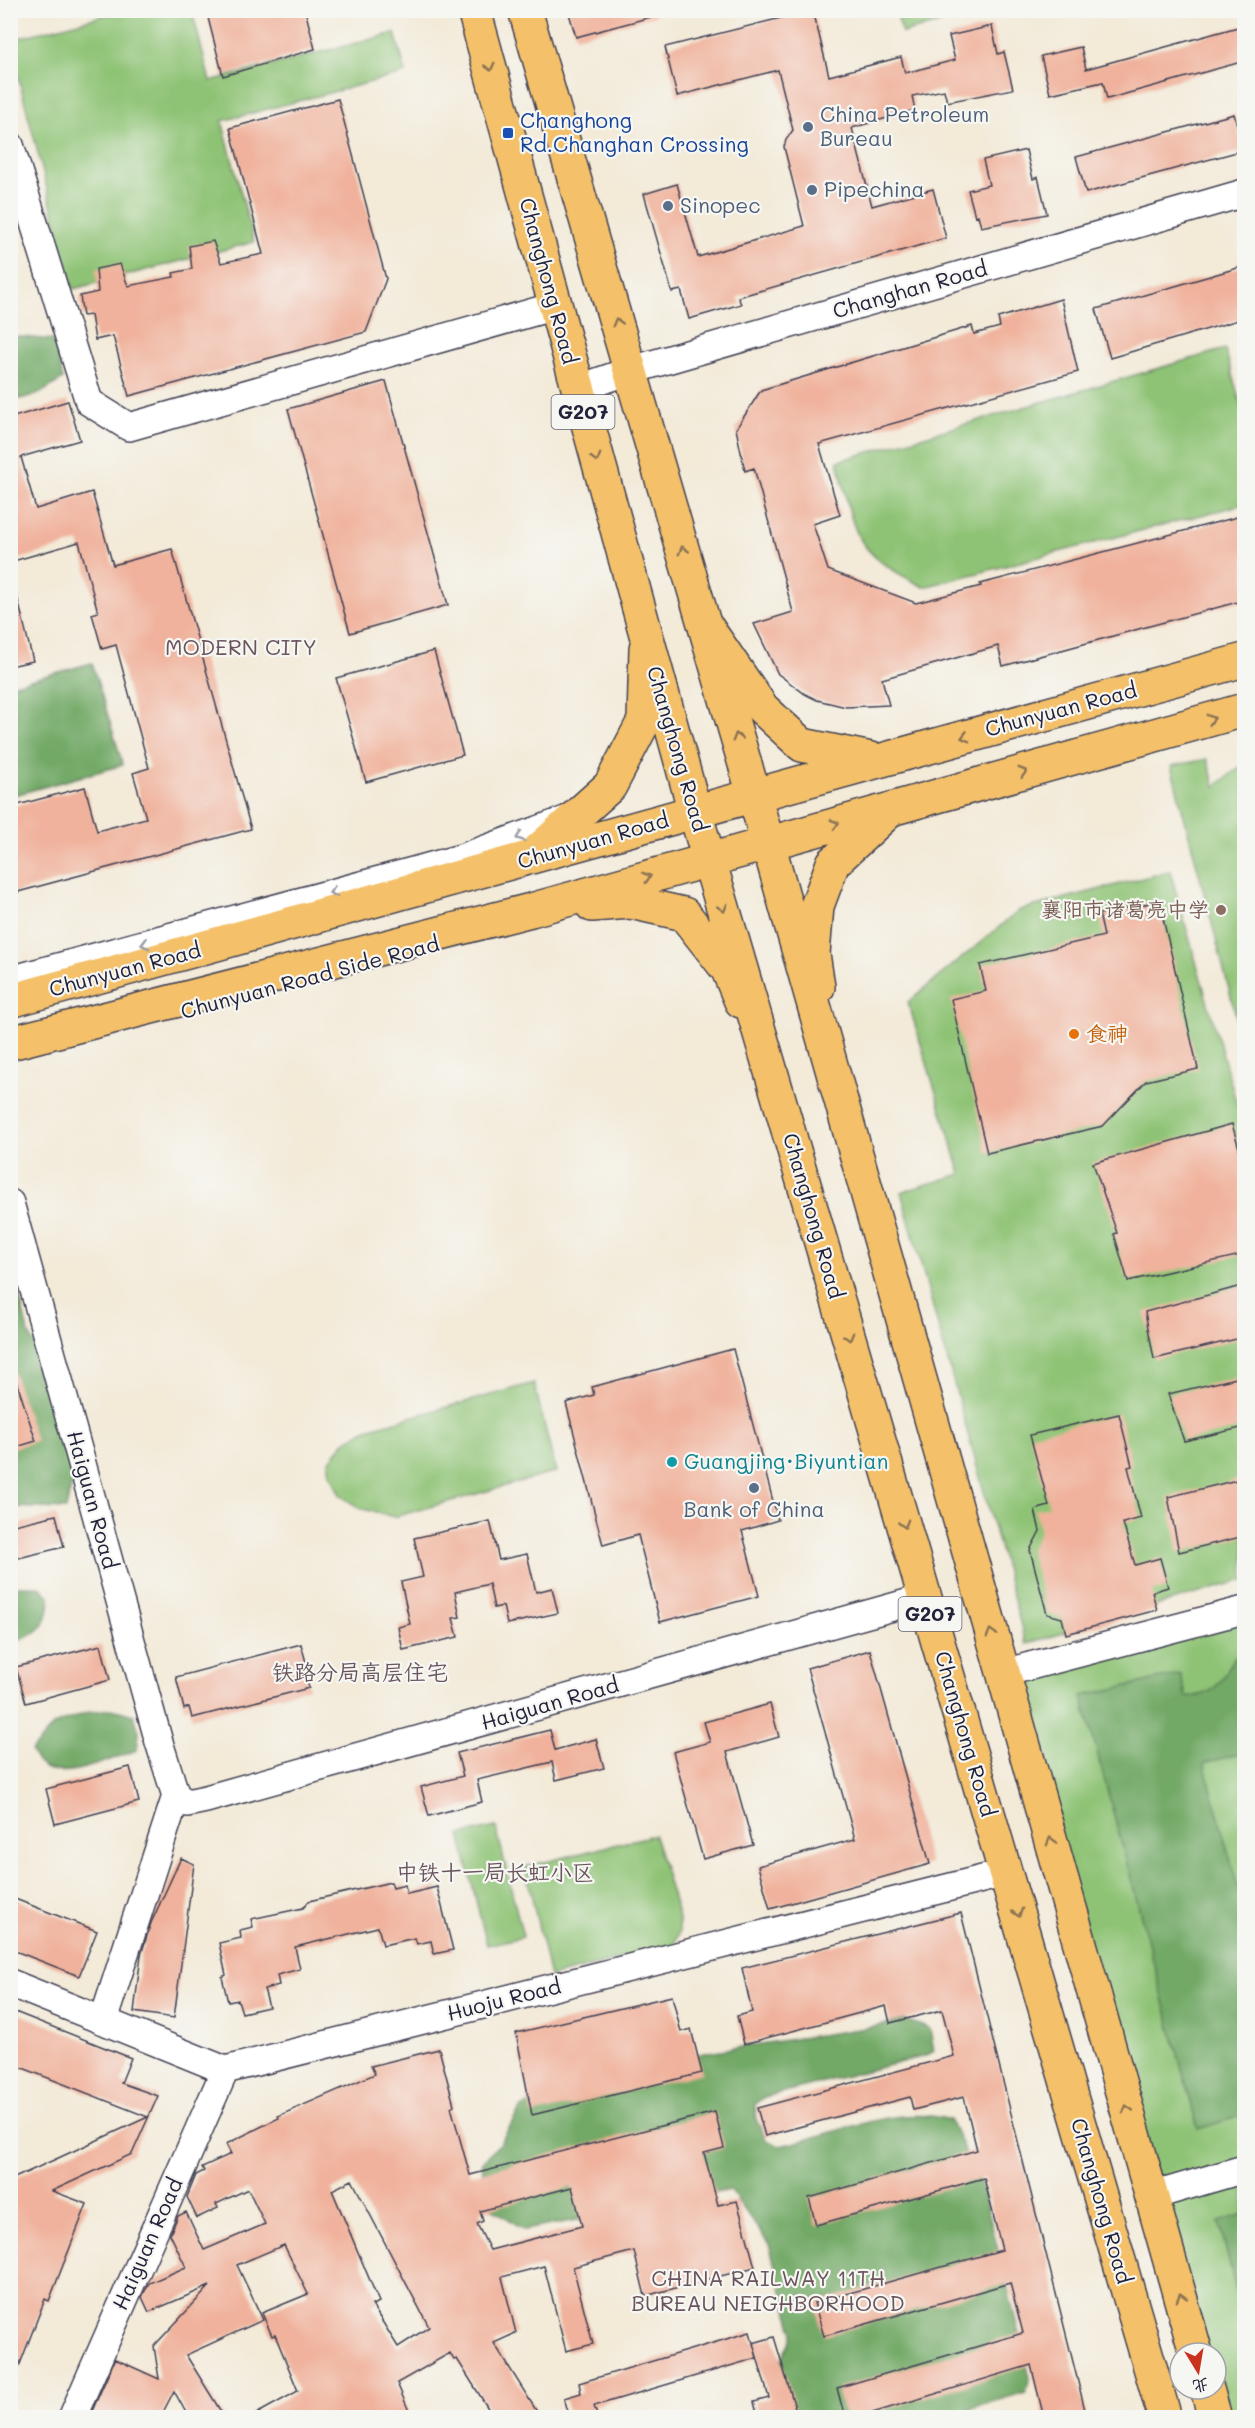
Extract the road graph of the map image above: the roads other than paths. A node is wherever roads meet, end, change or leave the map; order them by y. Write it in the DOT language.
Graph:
graph roads {
  1 [pos="474,10"];
  2 [pos="525,10"];
  3 [pos="10,145"];
  4 [pos="1245,193"];
  5 [pos="555,306"];
  6 [pos="632,370"];
  7 [pos="577,389"];
  8 [pos="705,624"];
  9 [pos="646,637"];
  10 [pos="1245,660"];
  11 [pos="1245,710"];
  12 [pos="879,760"];
  13 [pos="753,794"];
  14 [pos="892,809"];
  15 [pos="695,812"];
  16 [pos="575,817"];
  17 [pos="768,843"];
  18 [pos="527,860"];
  19 [pos="709,860"];
  20 [pos="611,903"];
  21 [pos="531,910"];
  22 [pos="10,980"];
  23 [pos="10,1001"];
  24 [pos="10,1043"];
  25 [pos="10,1058"];
  26 [pos="830,1066"];
  27 [pos="773,1080"];
  28 [pos="10,1203"];
  29 [pos="926,1598"];
  30 [pos="1245,1610"];
  31 [pos="1003,1673"];
  32 [pos="176,1796"];
  33 [pos="1006,1874"];
  34 [pos="10,1983"];
  35 [pos="103,2021"];
  36 [pos="225,2070"];
  37 [pos="1245,2169"];
  38 [pos="1152,2196"];
  39 [pos="1194,2341"];
  40 [pos="1210,2401"];
  41 [pos="72,2418"];
  42 [pos="1165,2418"];
  43 [pos="1215,2418"];
  1 -- 5 [label="main road, Changhong Road / G207, one-way"];
  6 -- 2 [label="main road, G207, one-way"];
  3 -- 5 [label="street"];
  4 -- 6 [label="street, Changhan Road"];
  5 -- 7 [label="main road, Changhong Road / G207"];
  6 -- 7 [label="street, Changhan Road"];
  8 -- 6 [label="main road, G207, one-way"];
  7 -- 9 [label="main road, Changhong Road / G207, one-way"];
  8 -- 12 [label="main road"];
  13 -- 8 [label="main road, G207, one-way"];
  9 -- 15 [label="main road, Changhong Road / G207"];
  9 -- 16 [label="main road"];
  10 -- 12 [label="main road, Chunyuan Road, one-way"];
  14 -- 11 [label="main road, Chunyuan Road, one-way"];
  12 -- 13 [label="main road, Chunyuan Road"];
  13 -- 15 [label="main road, Chunyuan Road"];
  13 -- 17 [label="main road, G207"];
  17 -- 14 [label="main road, Chunyuan Road, one-way"];
  14 -- 26 [label="main road"];
  15 -- 18 [label="main road, Chunyuan Road"];
  15 -- 19 [label="main road, Changhong Road / G207"];
  16 -- 18 [label="main road"];
  16 -- 22 [label="street, one-way"];
  17 -- 19 [label="main road, Chunyuan Road"];
  17 -- 26 [label="main road, G207"];
  18 -- 23 [label="main road, Chunyuan Road"];
  21 -- 19 [label="main road, Chunyuan Road, one-way"];
  19 -- 27 [label="main road, Changhong Road / G207, one-way"];
  20 -- 21 [label="main road"];
  20 -- 25 [label="street, Chunyuan Road Side Road"];
  20 -- 27 [label="main road"];
  21 -- 24 [label="main road, Chunyuan Road"];
  31 -- 26 [label="main road, G207, one-way"];
  27 -- 29 [label="main road, Changhong Road / G207, one-way"];
  28 -- 32 [label="street, Haiguan Road"];
  29 -- 32 [label="street, Haiguan Road"];
  29 -- 33 [label="main road, Changhong Road / G207"];
  30 -- 31 [label="street"];
  38 -- 31 [label="main road, G207, one-way"];
  32 -- 35 [label="street"];
  33 -- 36 [label="street, Huoju Road"];
  33 -- 42 [label="main road, Changhong Road / G207, one-way"];
  34 -- 35 [label="street"];
  35 -- 36 [label="street"];
  36 -- 41 [label="street, Haiguan Road"];
  37 -- 38 [label="street"];
  39 -- 38 [label="main road, G207, one-way"];
  40 -- 43 [label="main road"];
}
